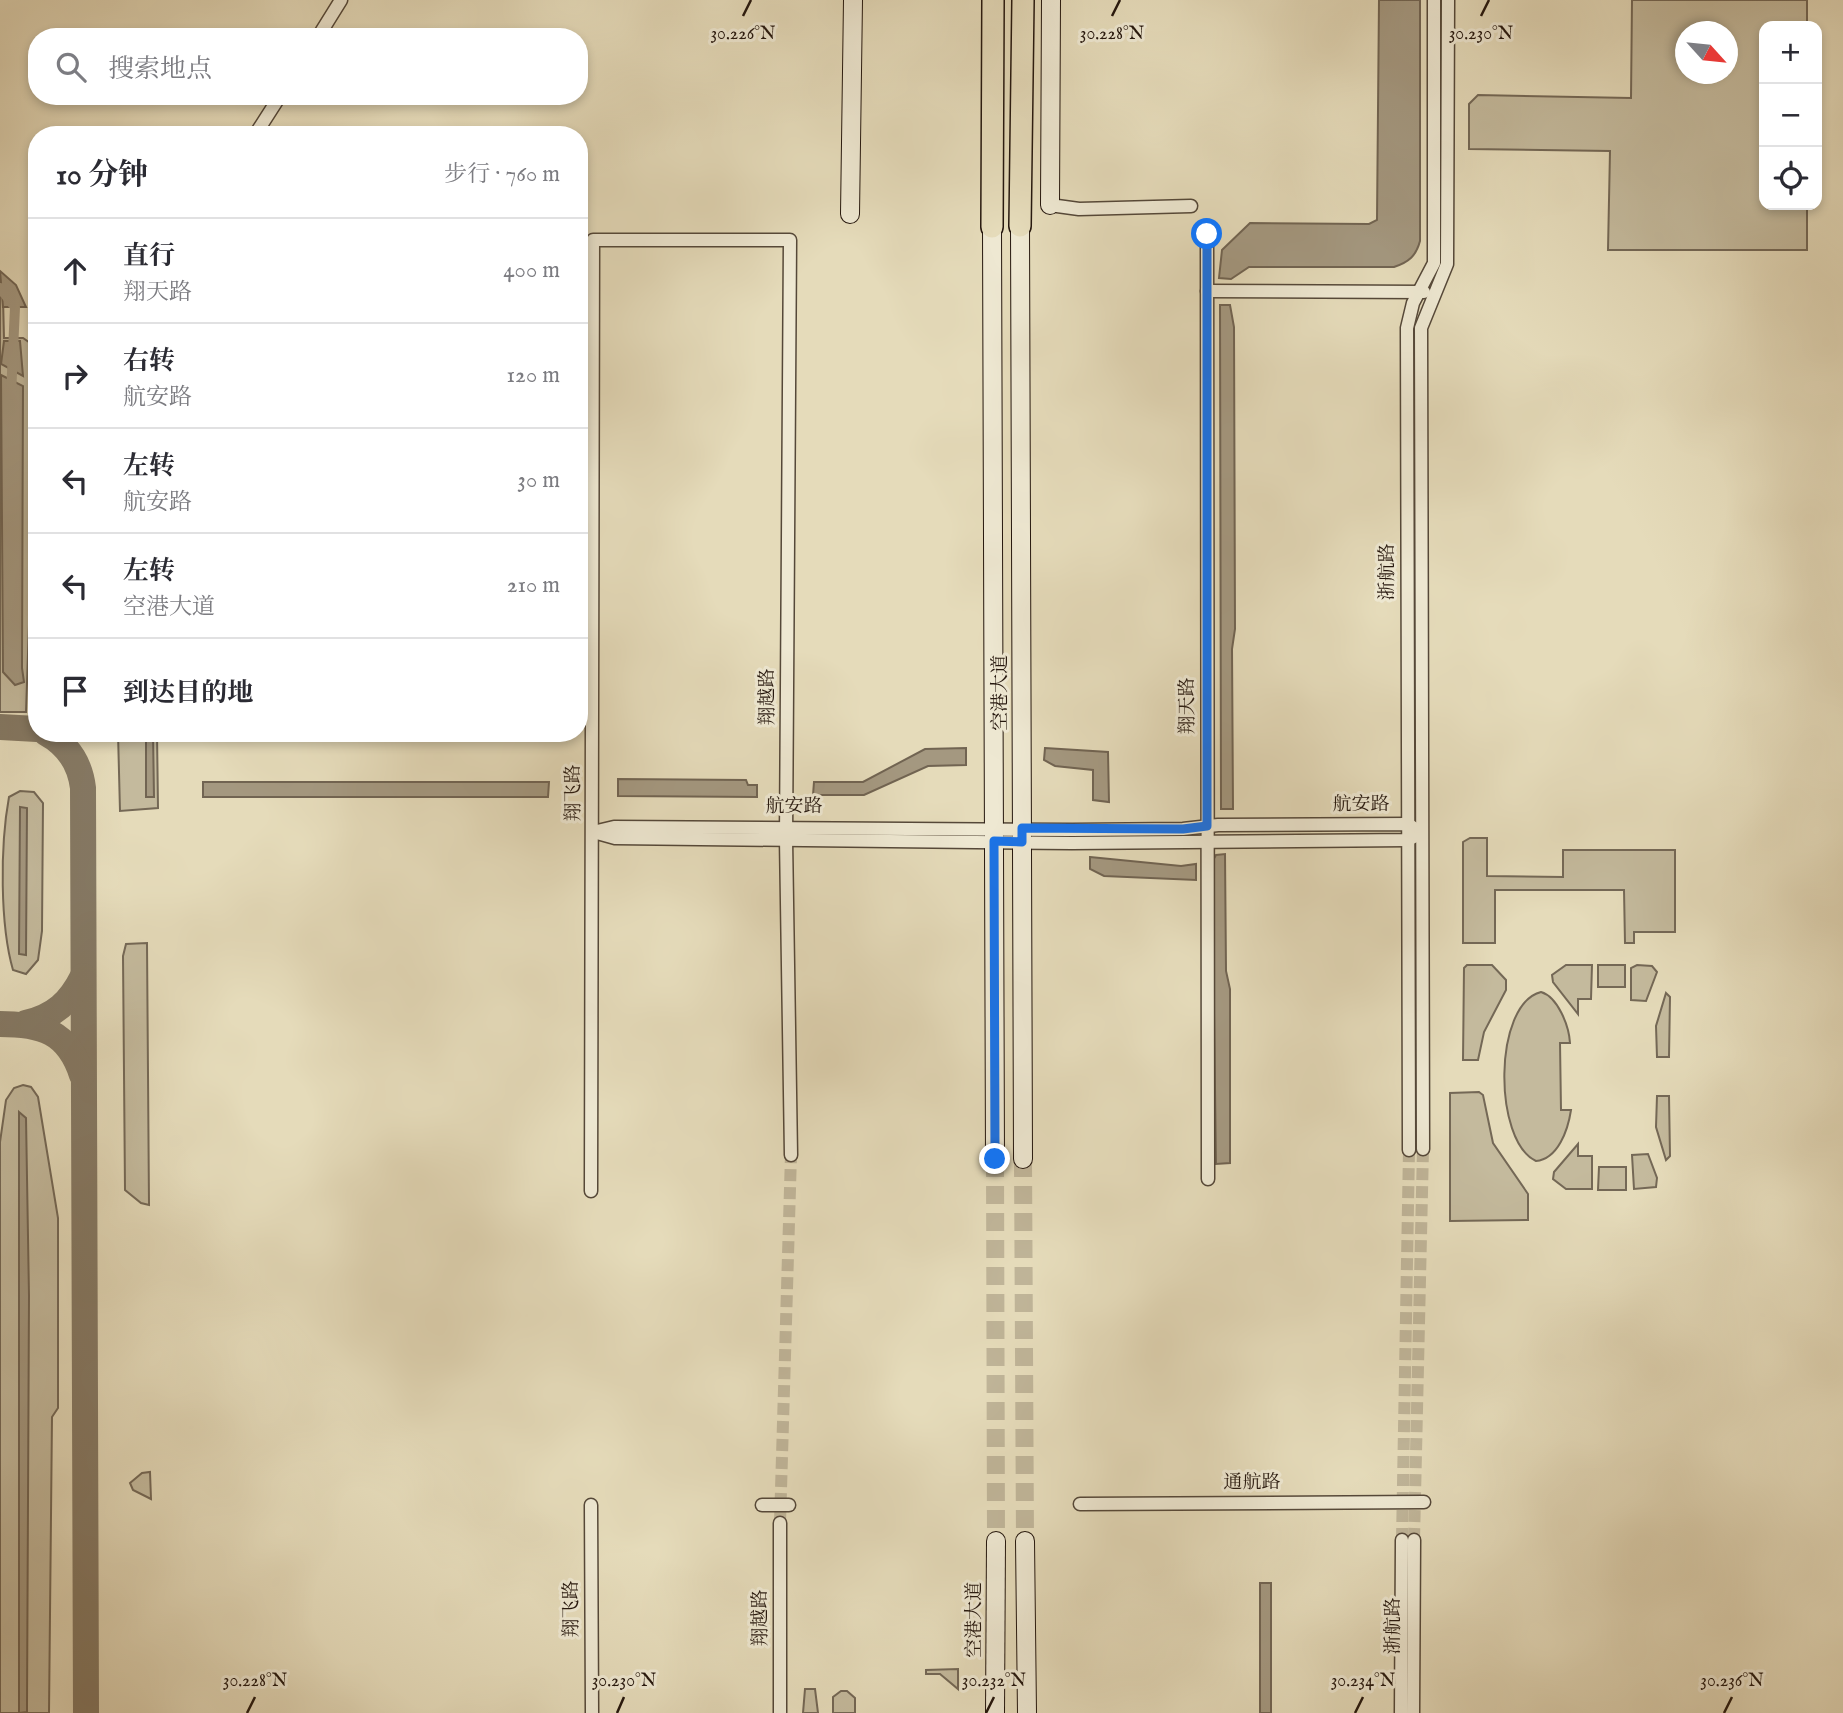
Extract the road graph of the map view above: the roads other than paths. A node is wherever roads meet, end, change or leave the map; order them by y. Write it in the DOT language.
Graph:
graph roads {
  1 [pos="341,0"];
  2 [pos="853,0"];
  3 [pos="993,0"];
  4 [pos="1023,0"];
  5 [pos="1051,0"];
  6 [pos="1434,0"];
  7 [pos="1448,0"];
  8 [pos="324,28"];
  9 [pos="274,105"];
  10 [pos="261,126"];
  11 [pos="1050,205"];
  12 [pos="1191,206"];
  13 [pos="849,214"];
  14 [pos="1020,226"];
  15 [pos="992,227"];
  16 [pos="1207,234"];
  17 [pos="790,240"];
  18 [pos="1207,291"];
  19 [pos="1419,292"];
  20 [pos="1435,292"];
  21 [pos="1408,824"];
  22 [pos="1207,826"];
  23 [pos="593,832"];
  24 [pos="1422,832"];
  25 [pos="786,833"];
  26 [pos="994,835"];
  27 [pos="1022,835"];
  28 [pos="1408,840"];
  29 [pos="1207,842"];
  30 [pos="1423,1149"];
  31 [pos="1409,1150"];
  32 [pos="791,1154"];
  33 [pos="995,1159"];
  34 [pos="1023,1159"];
  35 [pos="1208,1179"];
  36 [pos="591,1191"];
  37 [pos="1424,1502"];
  38 [pos="1080,1504"];
  39 [pos="591,1505"];
  40 [pos="762,1505"];
  41 [pos="789,1505"];
  42 [pos="780,1523"];
  43 [pos="996,1541"];
  44 [pos="1025,1541"];
  45 [pos="1026,1708"];
  46 [pos="996,1709"];
  47 [pos="592,1713"];
  48 [pos="780,1713"];
  49 [pos="1401,1713"];
  50 [pos="1413,1713"];
  1 -- 8 [label="street"];
  2 -- 13 [label="main road"];
  3 -- 15 [label="highway"];
  4 -- 14 [label="highway"];
  5 -- 11 [label="main road"];
  6 -- 19 [label="street, 浙航路"];
  7 -- 20 [label="street, 浙航路"];
  9 -- 10 [label="street"];
  11 -- 12 [label="street"];
  14 -- 27 [label="main road, 空港大道"];
  15 -- 26 [label="main road, 空港大道"];
  16 -- 18 [label="street, 翔天路"];
  17 -- 23 [label="street, 翔飞路"];
  17 -- 25 [label="street, 翔越路"];
  18 -- 19 [label="street"];
  18 -- 22 [label="street, 翔天路"];
  19 -- 20 [label="street"];
  19 -- 21 [label="street, 浙航路"];
  20 -- 24 [label="street, 浙航路"];
  21 -- 22 [label="street, 航安路"];
  21 -- 24 [label="street, 航安路"];
  21 -- 28 [label="street, 浙航路"];
  22 -- 27 [label="street, 航安路"];
  22 -- 29 [label="street, 翔天路"];
  23 -- 25 [label="street, 航安路"];
  23 -- 36 [label="street, 翔飞路"];
  24 -- 28 [label="street, 航安路"];
  24 -- 30 [label="street, 浙航路"];
  25 -- 26 [label="street, 航安路"];
  25 -- 32 [label="street, 翔越路"];
  26 -- 27 [label="street, 航安路"];
  26 -- 33 [label="main road, 空港大道"];
  27 -- 29 [label="street, 航安路"];
  27 -- 34 [label="main road, 空港大道"];
  28 -- 29 [label="street, 航安路"];
  28 -- 31 [label="street, 浙航路"];
  29 -- 35 [label="street, 翔天路"];
  37 -- 38 [label="street, 通航路"];
  39 -- 47 [label="street, 翔飞路"];
  40 -- 41 [label="street"];
  42 -- 48 [label="street, 翔越路"];
  43 -- 46 [label="main road, 空港大道"];
  44 -- 45 [label="main road"];
  49 -- 50 [label="street, 浙航路"];
}
